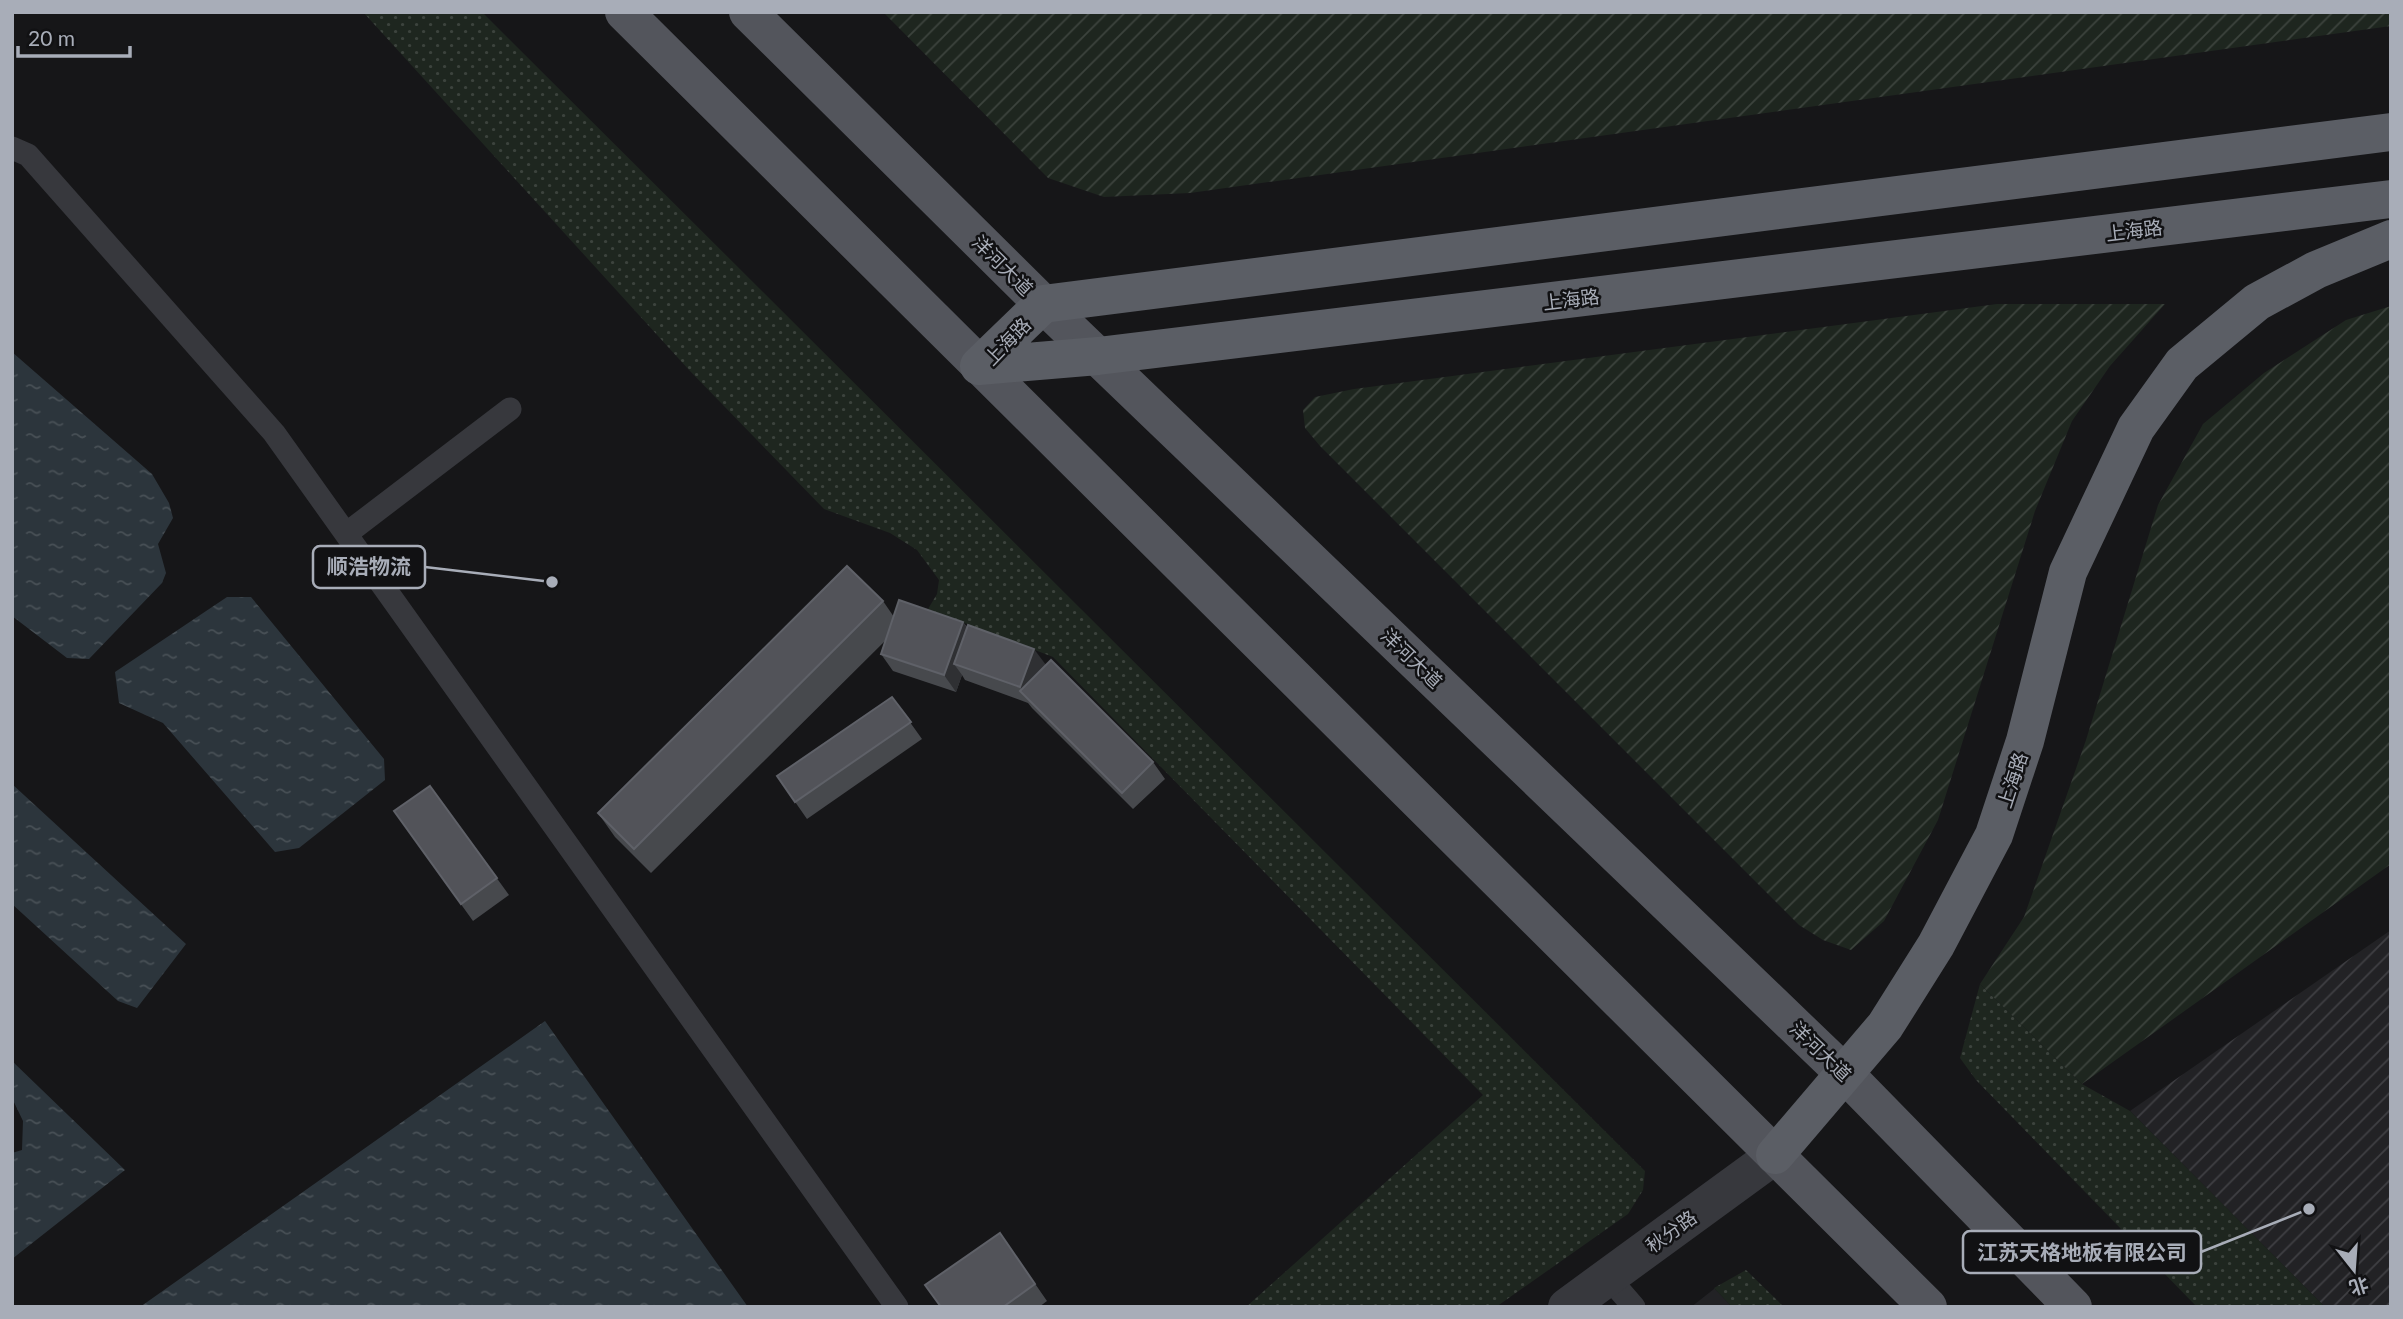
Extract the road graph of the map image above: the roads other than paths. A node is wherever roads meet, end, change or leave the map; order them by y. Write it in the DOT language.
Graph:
graph roads {
  1 [pos="624,12"];
  2 [pos="748,12"];
  3 [pos="2391,132"];
  4 [pos="12,148"];
  5 [pos="2391,198"];
  6 [pos="2391,239"];
  7 [pos="1043,304"];
  8 [pos="1098,356"];
  9 [pos="979,366"];
  10 [pos="510,410"];
  11 [pos="346,534"];
  12 [pos="1846,1075"];
  13 [pos="1775,1156"];
  14 [pos="1608,1278"];
  15 [pos="897,1307"];
  16 [pos="1567,1307"];
  17 [pos="1634,1307"];
  18 [pos="1928,1307"];
  19 [pos="2073,1307"];
  1 -- 9 [label="main road"];
  2 -- 7 [label="main road, 洋河大道"];
  3 -- 7 [label="highway, 上海路"];
  4 -- 11 [label="lane"];
  5 -- 8 [label="highway, 上海路"];
  6 -- 12 [label="highway, 上海路"];
  7 -- 8 [label="main road, 洋河大道"];
  7 -- 9 [label="highway, 上海路"];
  8 -- 9 [label="highway, 上海路"];
  8 -- 12 [label="main road, 洋河大道"];
  9 -- 13 [label="main road"];
  10 -- 11 [label="lane"];
  11 -- 15 [label="lane"];
  12 -- 13 [label="highway, 上海路"];
  12 -- 19 [label="main road, 洋河大道"];
  13 -- 14 [label="street, 秋分路"];
  13 -- 18 [label="main road"];
  14 -- 16 [label="street, 秋分路"];
  14 -- 17 [label="lane"];
}
